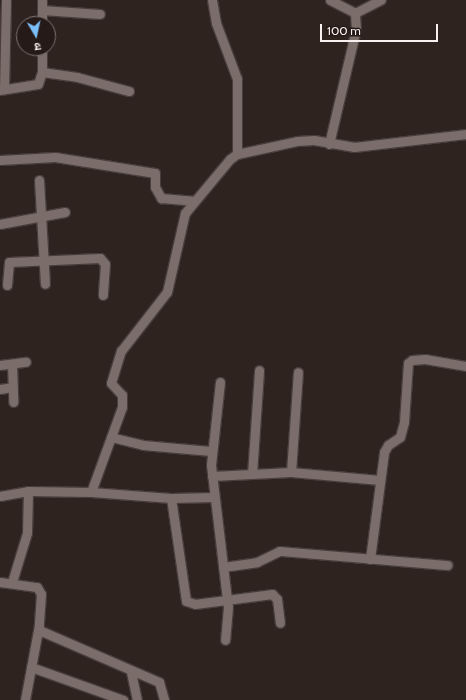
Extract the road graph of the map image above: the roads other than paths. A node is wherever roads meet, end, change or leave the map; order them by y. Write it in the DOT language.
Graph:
graph roads {
  1 [pos="6,0"];
  2 [pos="42,0"];
  3 [pos="212,0"];
  4 [pos="330,0"];
  5 [pos="380,0"];
  6 [pos="42,10"];
  7 [pos="355,13"];
  8 [pos="100,14"];
  9 [pos="42,16"];
  10 [pos="2,26"];
  11 [pos="42,56"];
  12 [pos="42,72"];
  13 [pos="2,90"];
  14 [pos="128,91"];
  15 [pos="466,134"];
  16 [pos="329,144"];
  17 [pos="237,154"];
  18 [pos="0,160"];
  19 [pos="39,180"];
  20 [pos="192,201"];
  21 [pos="65,212"];
  22 [pos="39,217"];
  23 [pos="0,224"];
  24 [pos="43,259"];
  25 [pos="45,284"];
  26 [pos="7,285"];
  27 [pos="103,295"];
  28 [pos="26,362"];
  29 [pos="12,364"];
  30 [pos="0,365"];
  31 [pos="466,366"];
  32 [pos="259,370"];
  33 [pos="298,372"];
  34 [pos="220,382"];
  35 [pos="12,388"];
  36 [pos="0,389"];
  37 [pos="13,402"];
  38 [pos="111,437"];
  39 [pos="211,451"];
  40 [pos="291,472"];
  41 [pos="252,474"];
  42 [pos="212,476"];
  43 [pos="380,480"];
  44 [pos="28,491"];
  45 [pos="91,492"];
  46 [pos="0,496"];
  47 [pos="214,497"];
  48 [pos="171,498"];
  49 [pos="370,559"];
  50 [pos="447,565"];
  51 [pos="223,567"];
  52 [pos="0,582"];
  53 [pos="12,582"];
  54 [pos="227,599"];
  55 [pos="280,623"];
  56 [pos="38,630"];
  57 [pos="225,640"];
  58 [pos="31,667"];
  59 [pos="132,672"];
  60 [pos="25,700"];
  61 [pos="123,700"];
  62 [pos="137,700"];
  63 [pos="164,700"];
  1 -- 10 [label="street"];
  2 -- 6 [label="street"];
  3 -- 17 [label="street"];
  4 -- 7 [label="street"];
  5 -- 7 [label="street"];
  6 -- 8 [label="street"];
  6 -- 9 [label="street"];
  7 -- 16 [label="street"];
  10 -- 13 [label="street"];
  11 -- 12 [label="street"];
  12 -- 13 [label="street"];
  12 -- 14 [label="street"];
  15 -- 16 [label="street"];
  16 -- 17 [label="street"];
  17 -- 20 [label="street"];
  18 -- 20 [label="street"];
  19 -- 22 [label="street"];
  20 -- 38 [label="street"];
  21 -- 22 [label="street"];
  22 -- 23 [label="street"];
  22 -- 24 [label="street"];
  24 -- 25 [label="street"];
  24 -- 26 [label="street"];
  24 -- 27 [label="street"];
  28 -- 29 [label="street"];
  29 -- 30 [label="street"];
  29 -- 35 [label="street"];
  31 -- 43 [label="street"];
  32 -- 41 [label="street"];
  33 -- 40 [label="street"];
  34 -- 39 [label="street"];
  35 -- 36 [label="street"];
  35 -- 37 [label="street"];
  38 -- 39 [label="street"];
  38 -- 45 [label="street"];
  39 -- 42 [label="street"];
  40 -- 41 [label="street"];
  40 -- 43 [label="street"];
  41 -- 42 [label="street"];
  42 -- 47 [label="street"];
  43 -- 49 [label="street"];
  44 -- 45 [label="street"];
  44 -- 46 [label="street"];
  44 -- 53 [label="street"];
  45 -- 48 [label="street"];
  47 -- 48 [label="street"];
  47 -- 51 [label="street"];
  48 -- 54 [label="street"];
  49 -- 50 [label="street"];
  49 -- 51 [label="street"];
  51 -- 54 [label="street"];
  52 -- 53 [label="street"];
  53 -- 56 [label="street"];
  54 -- 55 [label="street"];
  54 -- 57 [label="street"];
  56 -- 58 [label="street"];
  56 -- 59 [label="street"];
  58 -- 60 [label="street"];
  58 -- 61 [label="street"];
  59 -- 62 [label="street"];
  59 -- 63 [label="street"];
}
